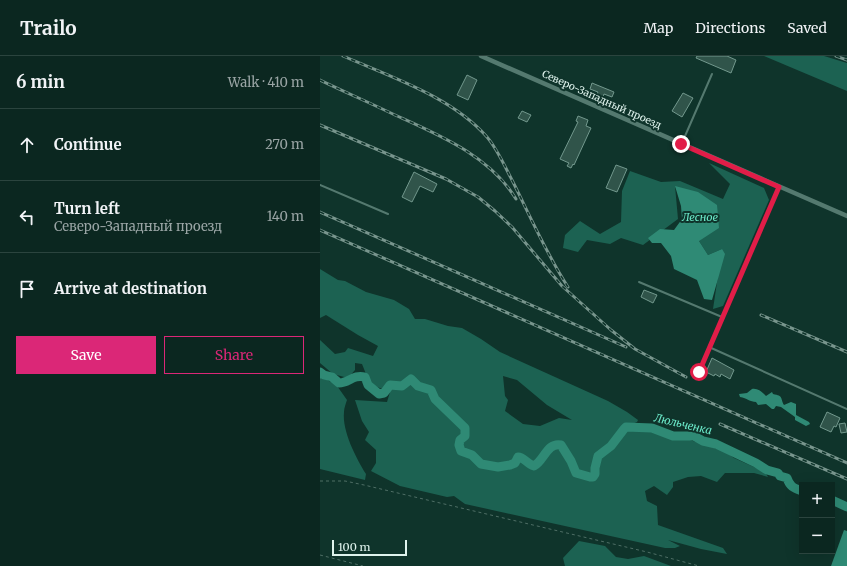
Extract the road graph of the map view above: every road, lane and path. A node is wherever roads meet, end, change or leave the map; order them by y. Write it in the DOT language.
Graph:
graph roads {
  1 [pos="481,56"];
  2 [pos="712,74"];
  3 [pos="681,144"];
  4 [pos="320,185"];
  5 [pos="779,187"];
  6 [pos="388,214"];
  7 [pos="847,216"];
  8 [pos="639,282"];
  9 [pos="722,317"];
  10 [pos="709,347"];
  11 [pos="699,372"];
  12 [pos="847,409"];
  13 [pos="320,481"];
  14 [pos="320,555"];
  15 [pos="363,566"];
  16 [pos="699,566"];
  1 -- 3 [label="street, Северо-Западный проезд"];
  2 -- 3 [label="lane"];
  3 -- 5 [label="street, Северо-Западный проезд"];
  4 -- 6 [label="lane"];
  5 -- 7 [label="street, Северо-Западный проезд"];
  5 -- 9 [label="lane"];
  8 -- 9 [label="lane"];
  9 -- 10 [label="lane"];
  10 -- 11 [label="lane"];
  10 -- 12 [label="lane"];
  13 -- 16 [label="path"];
  14 -- 15 [label="path"];
}
